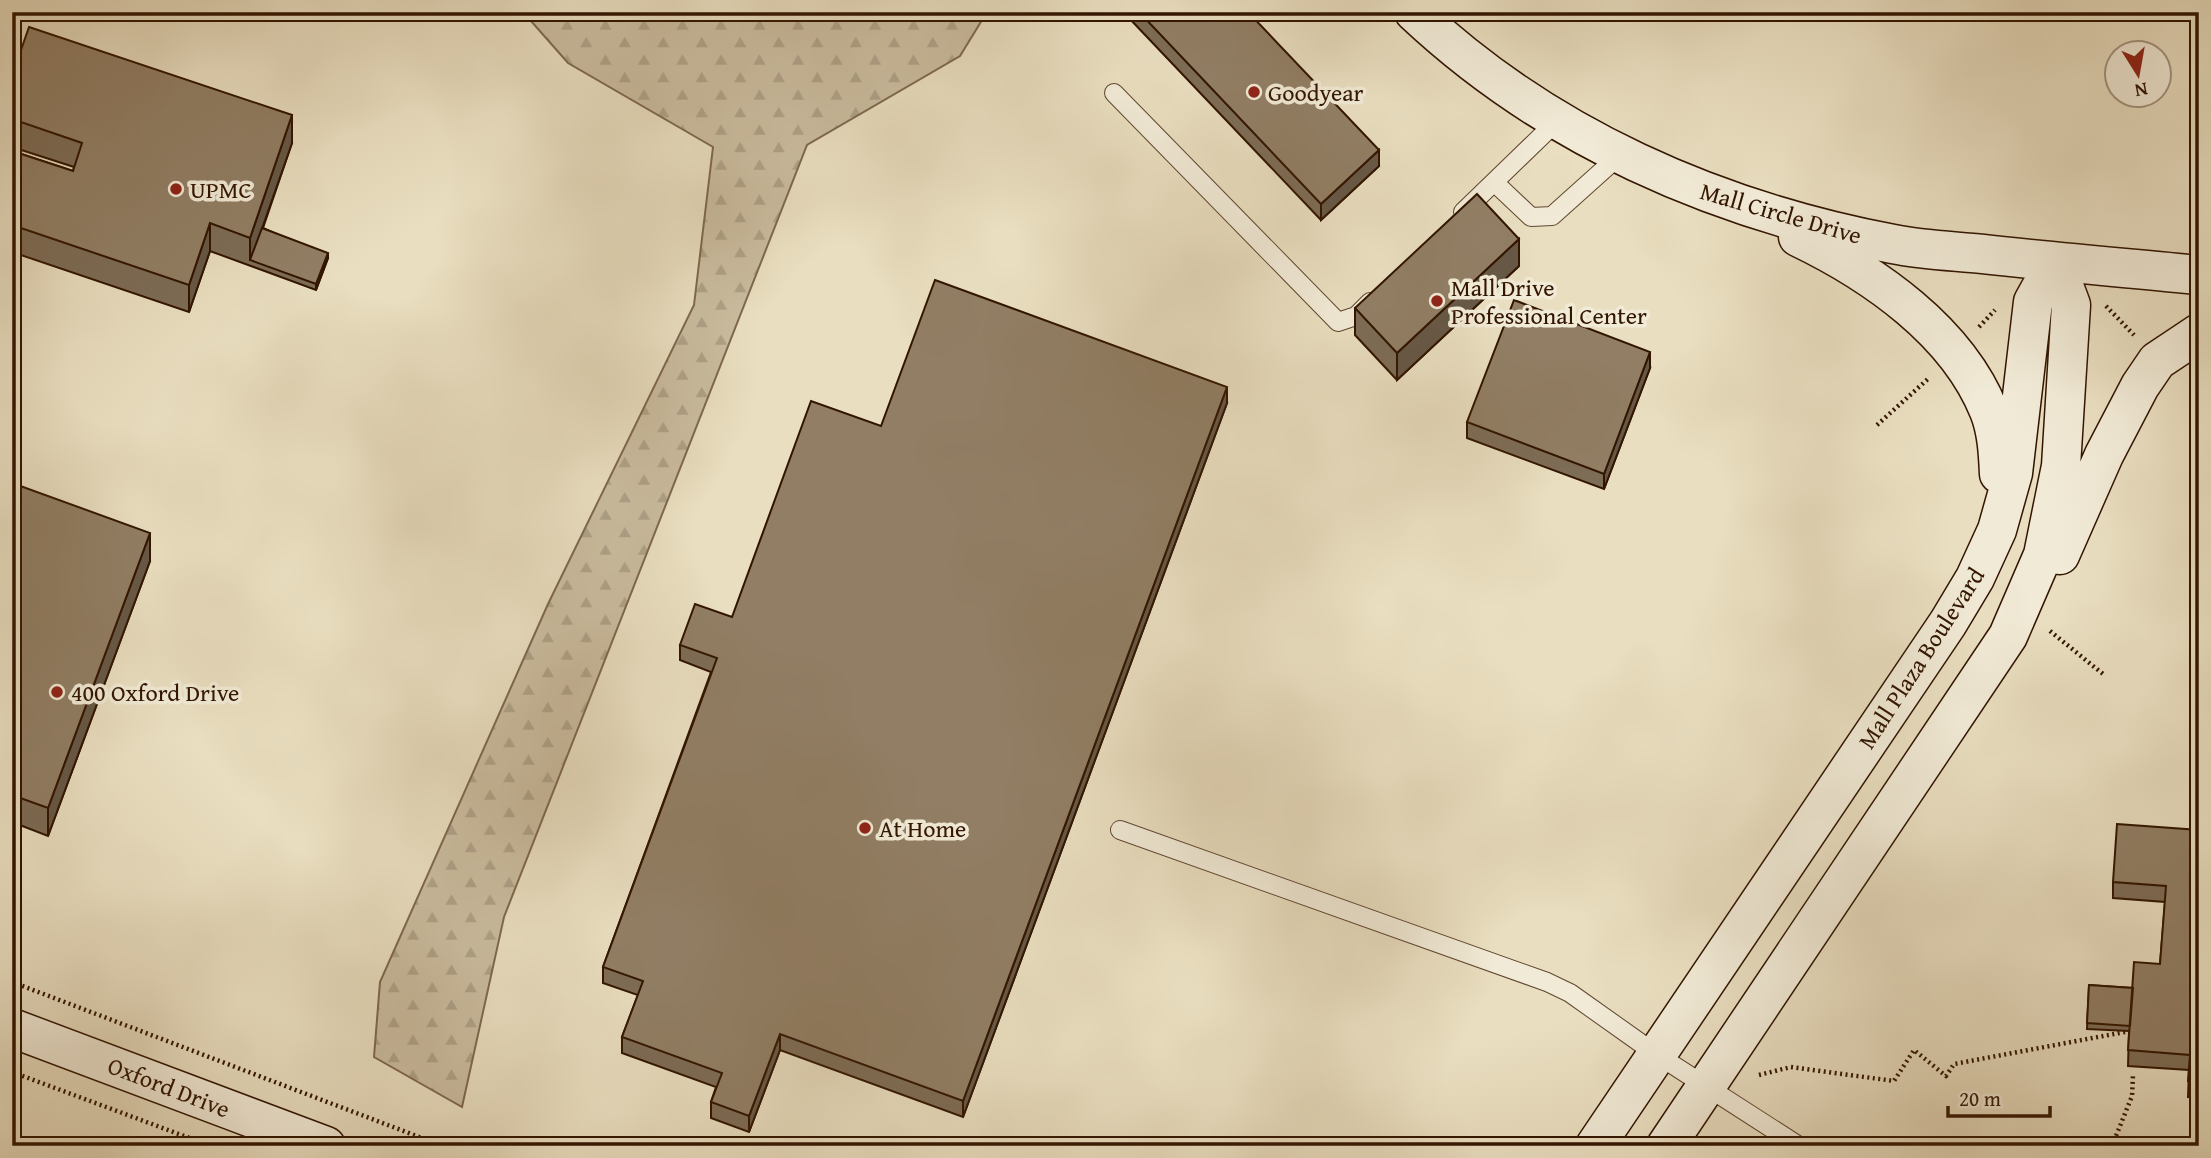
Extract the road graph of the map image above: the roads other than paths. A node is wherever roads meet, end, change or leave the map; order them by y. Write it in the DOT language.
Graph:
graph roads {
  1 [pos="1414,12"];
  2 [pos="1114,93"];
  3 [pos="1556,122"];
  4 [pos="1619,155"];
  5 [pos="1494,182"];
  6 [pos="1721,200"];
  7 [pos="1455,220"];
  8 [pos="2055,262"];
  9 [pos="2199,275"];
  10 [pos="1385,287"];
  11 [pos="2199,333"];
  12 [pos="1997,530"];
  13 [pos="2025,630"];
  14 [pos="1120,830"];
  15 [pos="12,1028"];
  16 [pos="1656,1054"];
  17 [pos="1706,1086"];
  18 [pos="326,1146"];
  19 [pos="1595,1146"];
  20 [pos="1667,1146"];
  21 [pos="1799,1146"];
  1 -- 3 [label="main road, Mall Circle Drive"];
  2 -- 10 [label="lane"];
  3 -- 4 [label="main road, Mall Circle Drive"];
  3 -- 5 [label="lane"];
  4 -- 5 [label="lane"];
  4 -- 6 [label="main road, Mall Circle Drive"];
  5 -- 7 [label="lane"];
  6 -- 8 [label="main road, Mall Circle Drive"];
  6 -- 12 [label="main road"];
  8 -- 9 [label="main road, Mall Circle Drive"];
  8 -- 12 [label="main road, Mall Plaza Boulevard"];
  8 -- 13 [label="main road"];
  11 -- 13 [label="main road"];
  12 -- 16 [label="main road, Mall Plaza Boulevard"];
  13 -- 17 [label="main road"];
  14 -- 16 [label="lane"];
  15 -- 18 [label="main road, Oxford Drive"];
  16 -- 17 [label="lane"];
  16 -- 19 [label="main road, Mall Plaza Boulevard"];
  17 -- 20 [label="main road"];
  17 -- 21 [label="lane"];
}
